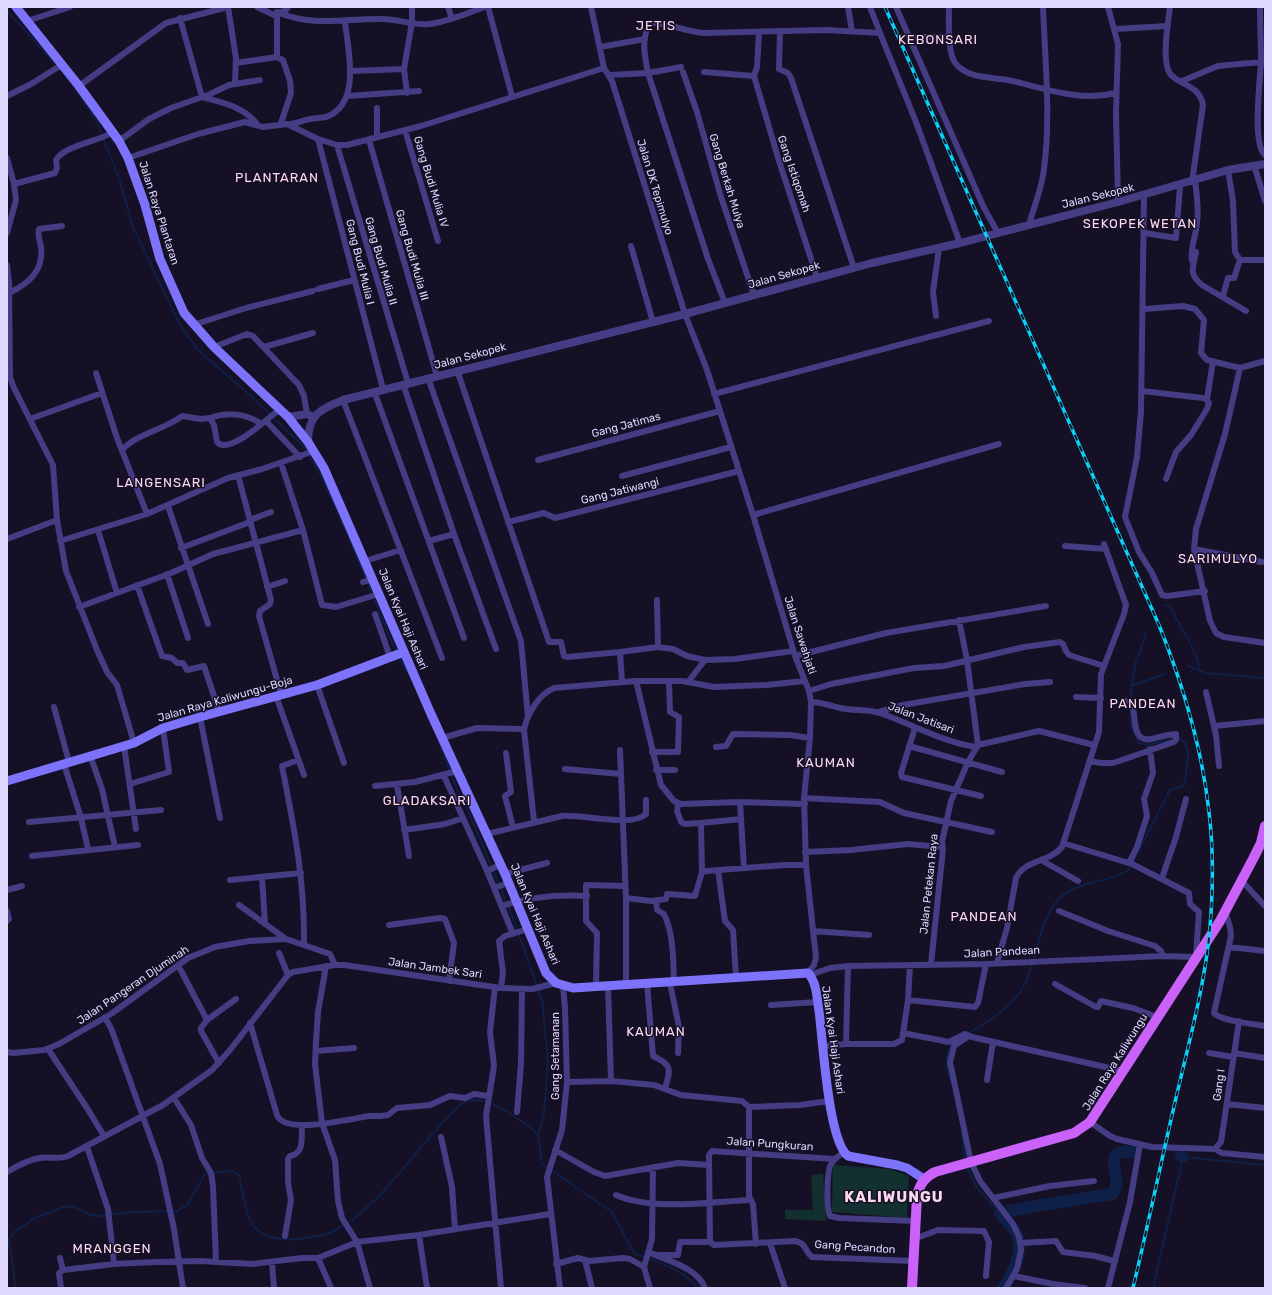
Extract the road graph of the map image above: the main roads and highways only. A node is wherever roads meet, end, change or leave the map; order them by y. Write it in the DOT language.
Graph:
graph roads {
  1 [pos="16,7"];
  2 [pos="308,442"];
  3 [pos="396,655"];
  4 [pos="7,781"];
  5 [pos="1264,832"];
  6 [pos="924,1179"];
  7 [pos="912,1288"];
  1 -- 2 [label="main road, Jalan Raya Plantaran"];
  2 -- 3 [label="main road, Jalan Kyai Haji Ashari"];
  3 -- 4 [label="main road, Jalan Raya Kaliwungu-Boja"];
  3 -- 6 [label="main road, Jalan Kyai Haji Ashari"];
  5 -- 6 [label="main road, Jalan Raya Kaliwungu"];
  6 -- 7 [label="main road"];
}
